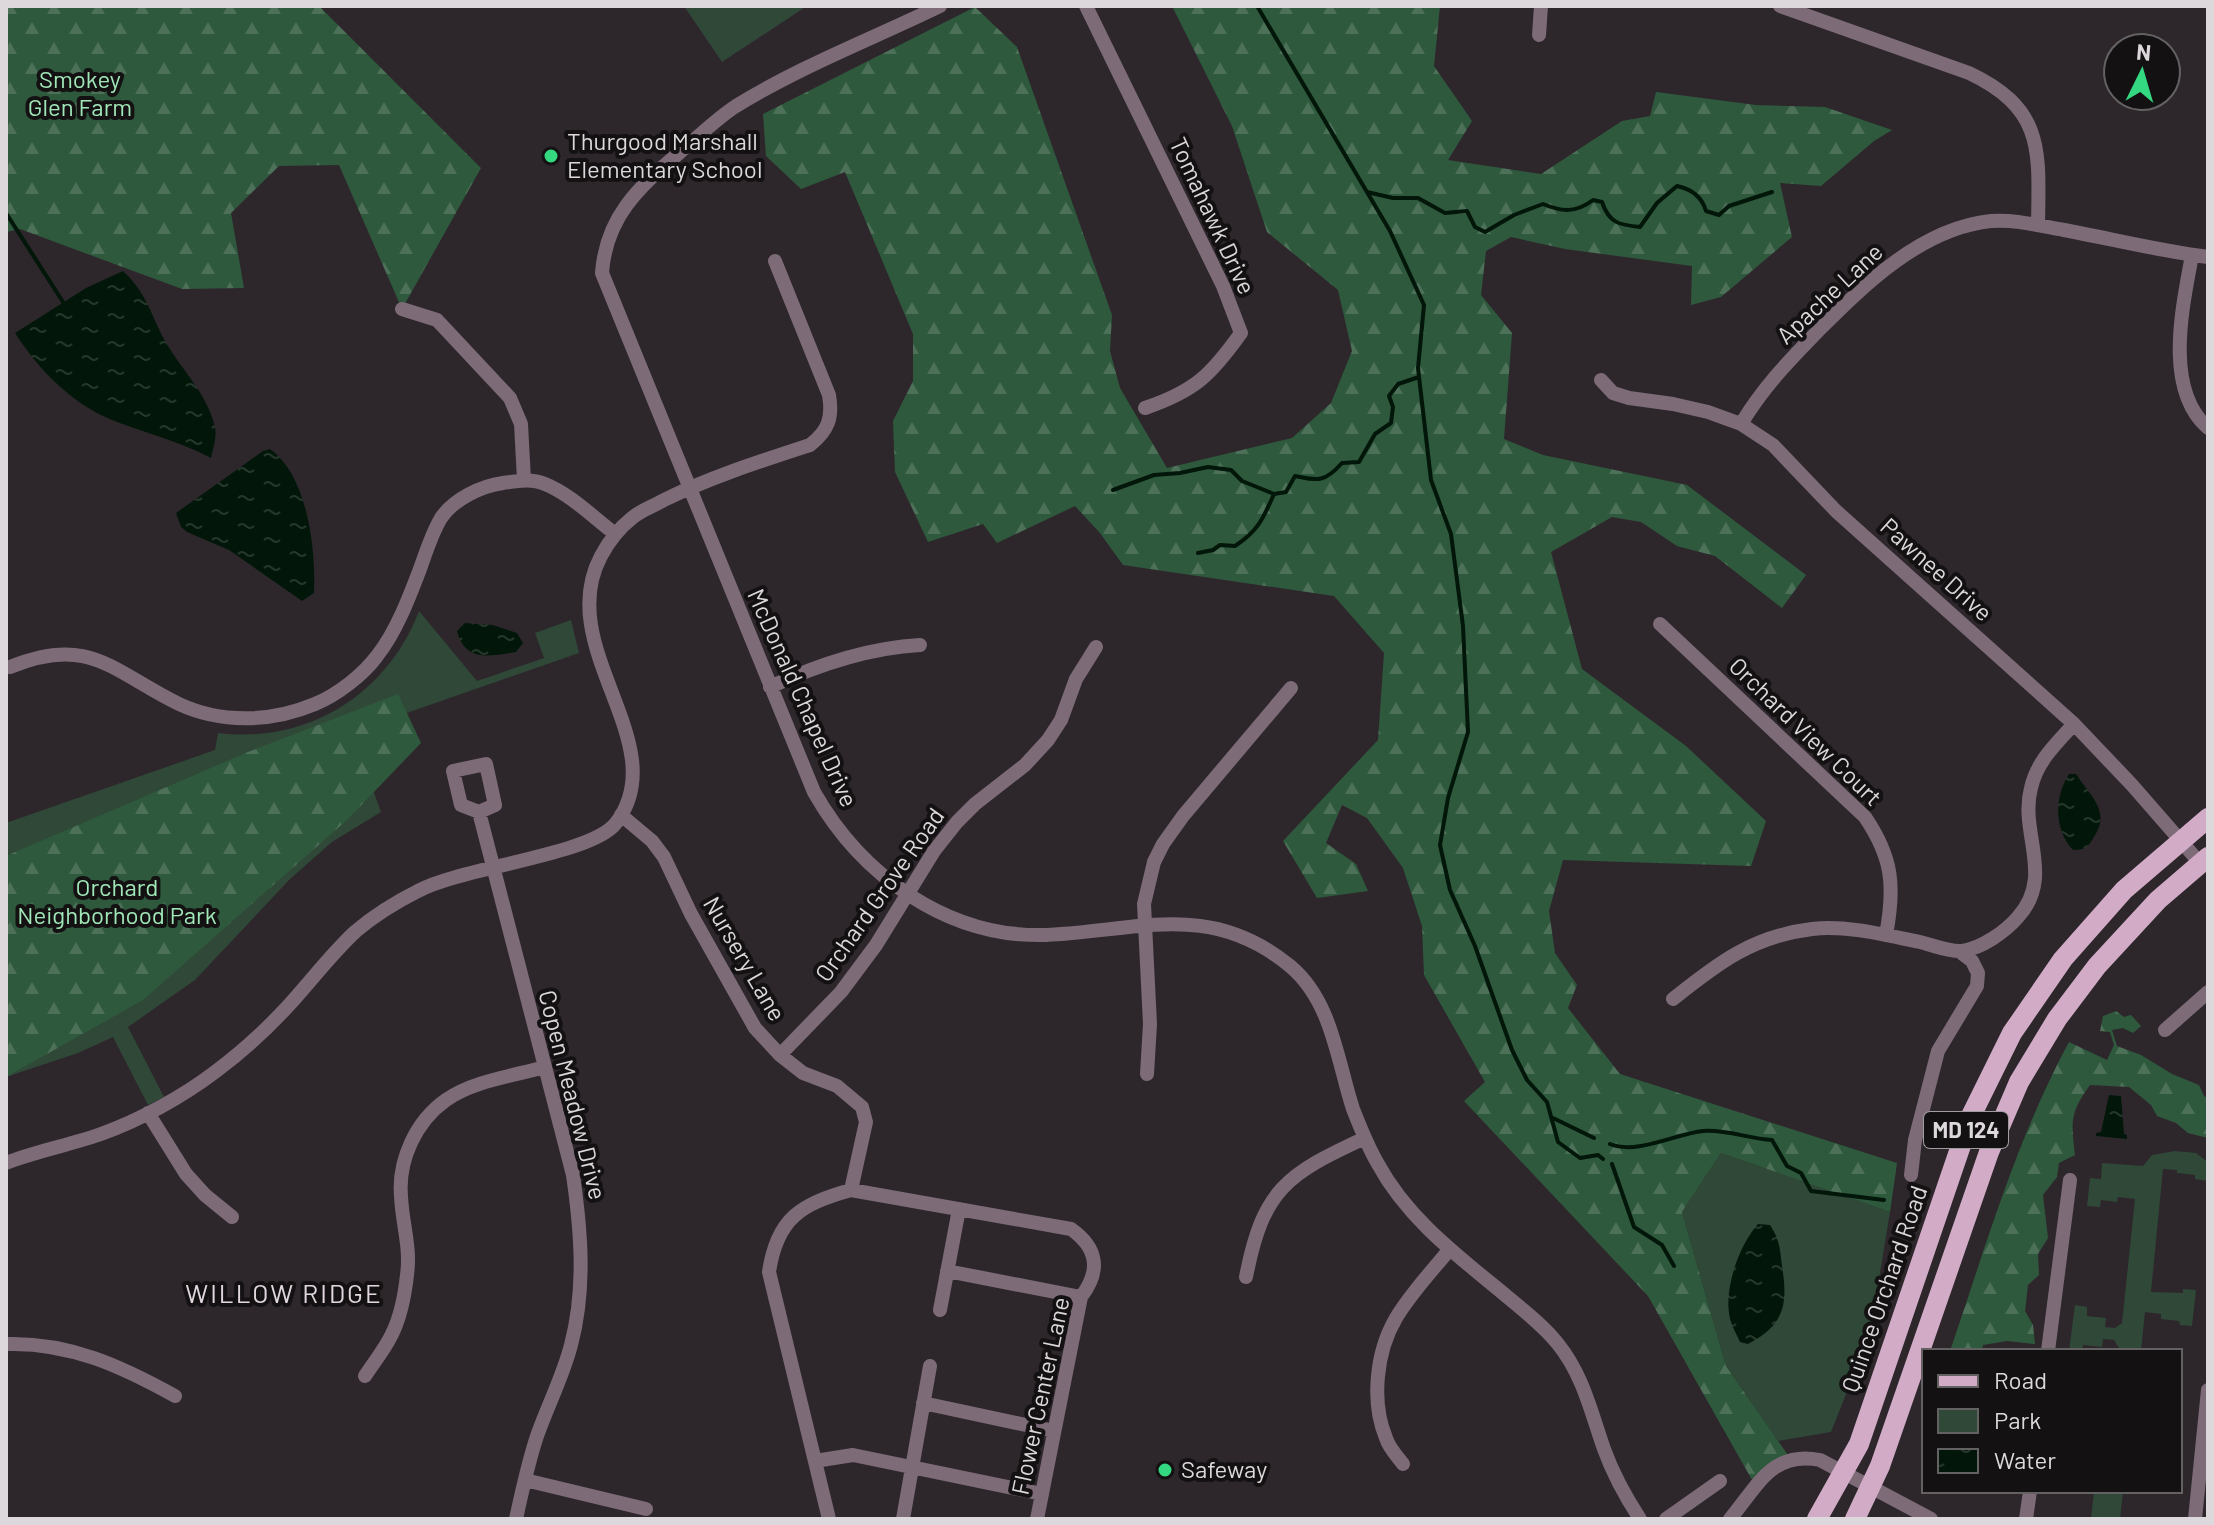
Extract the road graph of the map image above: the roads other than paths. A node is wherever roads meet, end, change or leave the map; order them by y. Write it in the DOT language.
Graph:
graph roads {
  1 [pos="940,6"];
  2 [pos="1086,6"];
  3 [pos="1541,6"];
  4 [pos="1780,6"];
  5 [pos="1810,11"];
  6 [pos="1539,35"];
  7 [pos="2038,225"];
  8 [pos="2192,255"];
  9 [pos="2208,257"];
  10 [pos="775,261"];
  11 [pos="402,309"];
  12 [pos="1601,380"];
  13 [pos="1145,408"];
  14 [pos="1741,424"];
  15 [pos="2208,428"];
  16 [pos="524,480"];
  17 [pos="689,488"];
  18 [pos="614,533"];
  19 [pos="1660,624"];
  20 [pos="920,645"];
  21 [pos="1096,647"];
  22 [pos="10,667"];
  23 [pos="770,687"];
  24 [pos="1291,688"];
  25 [pos="2074,724"];
  26 [pos="479,812"];
  27 [pos="621,815"];
  28 [pos="2208,818"];
  29 [pos="2182,841"];
  30 [pos="2204,860"];
  31 [pos="493,866"];
  32 [pos="908,895"];
  33 [pos="1145,926"];
  34 [pos="1886,935"];
  35 [pos="1959,951"];
  36 [pos="2208,992"];
  37 [pos="1673,999"];
  38 [pos="2165,1030"];
  39 [pos="780,1055"];
  40 [pos="545,1067"];
  41 [pos="1147,1074"];
  42 [pos="148,1113"];
  43 [pos="1365,1138"];
  44 [pos="6,1163"];
  45 [pos="1911,1175"];
  46 [pos="2070,1180"];
  47 [pos="851,1190"];
  48 [pos="959,1209"];
  49 [pos="232,1217"];
  50 [pos="1450,1249"];
  51 [pos="947,1271"];
  52 [pos="1246,1277"];
  53 [pos="1081,1297"];
  54 [pos="940,1310"];
  55 [pos="6,1344"];
  56 [pos="2048,1349"];
  57 [pos="930,1366"];
  58 [pos="365,1376"];
  59 [pos="2208,1390"];
  60 [pos="175,1396"];
  61 [pos="923,1403"];
  62 [pos="1054,1431"];
  63 [pos="815,1461"];
  64 [pos="1403,1464"];
  65 [pos="912,1467"];
  66 [pos="1844,1474"];
  67 [pos="525,1480"];
  68 [pos="1720,1481"];
  69 [pos="1871,1488"];
  70 [pos="2030,1493"];
  71 [pos="1042,1494"];
  72 [pos="646,1509"];
  73 [pos="516,1519"];
  74 [pos="829,1519"];
  75 [pos="903,1519"];
  76 [pos="1037,1519"];
  77 [pos="1640,1519"];
  78 [pos="1666,1519"];
  79 [pos="1730,1519"];
  80 [pos="1817,1519"];
  81 [pos="1855,1519"];
  82 [pos="1931,1519"];
  83 [pos="2026,1519"];
  84 [pos="2195,1519"];
  1 -- 17 [label="street, McDonald Chapel Drive"];
  2 -- 13 [label="street, Tomahawk Drive"];
  3 -- 6 [label="street"];
  4 -- 5 [label="street"];
  5 -- 7 [label="street"];
  7 -- 8 [label="street, Apache Lane"];
  7 -- 14 [label="street, Apache Lane"];
  8 -- 9 [label="street, Apache Lane"];
  8 -- 15 [label="street"];
  10 -- 17 [label="street"];
  11 -- 16 [label="street"];
  12 -- 14 [label="street, Pawnee Drive"];
  14 -- 25 [label="street, Pawnee Drive"];
  16 -- 18 [label="street"];
  16 -- 22 [label="street"];
  17 -- 18 [label="street"];
  17 -- 23 [label="street, McDonald Chapel Drive"];
  18 -- 27 [label="street"];
  19 -- 34 [label="street, Orchard View Court"];
  20 -- 23 [label="street"];
  21 -- 32 [label="street, Orchard Grove Road"];
  23 -- 32 [label="street, McDonald Chapel Drive"];
  24 -- 33 [label="street"];
  25 -- 29 [label="street, Pawnee Drive"];
  25 -- 35 [label="street"];
  26 -- 31 [label="street, Copen Meadow Drive"];
  27 -- 31 [label="street"];
  27 -- 39 [label="street, Nursery Lane"];
  28 -- 29 [label="main road, Quince Orchard Road / MD 124"];
  29 -- 30 [label="street, Pawnee Drive"];
  29 -- 66 [label="main road, Quince Orchard Road / MD 124"];
  30 -- 69 [label="main road, MD 124"];
  31 -- 40 [label="street, Copen Meadow Drive"];
  31 -- 42 [label="street"];
  32 -- 33 [label="street, McDonald Chapel Drive"];
  32 -- 39 [label="street, Orchard Grove Road"];
  33 -- 41 [label="street"];
  33 -- 43 [label="street, McDonald Chapel Drive"];
  34 -- 35 [label="street"];
  34 -- 37 [label="street"];
  35 -- 45 [label="street"];
  36 -- 38 [label="street"];
  39 -- 47 [label="street, Nursery Lane"];
  40 -- 58 [label="street"];
  40 -- 67 [label="street, Copen Meadow Drive"];
  42 -- 44 [label="street"];
  42 -- 49 [label="street"];
  43 -- 50 [label="street, McDonald Chapel Drive"];
  43 -- 52 [label="street"];
  46 -- 56 [label="street"];
  47 -- 48 [label="street, Flower Center Lane"];
  47 -- 63 [label="street"];
  48 -- 51 [label="street"];
  48 -- 53 [label="street, Flower Center Lane"];
  50 -- 64 [label="street"];
  50 -- 77 [label="street, McDonald Chapel Drive"];
  51 -- 53 [label="street"];
  51 -- 54 [label="street"];
  53 -- 62 [label="street, Flower Center Lane"];
  55 -- 60 [label="street"];
  57 -- 61 [label="street"];
  59 -- 84 [label="street"];
  61 -- 62 [label="street"];
  61 -- 65 [label="street"];
  62 -- 71 [label="street, Flower Center Lane"];
  63 -- 65 [label="street"];
  63 -- 74 [label="street"];
  65 -- 71 [label="street"];
  65 -- 75 [label="street"];
  66 -- 69 [label="street"];
  66 -- 79 [label="street"];
  66 -- 80 [label="main road, Quince Orchard Road / MD 124"];
  67 -- 72 [label="street"];
  67 -- 73 [label="street, Copen Meadow Drive"];
  68 -- 78 [label="street"];
  69 -- 81 [label="main road, MD 124"];
  69 -- 82 [label="street"];
  70 -- 83 [label="street"];
  71 -- 76 [label="street, Flower Center Lane"];
}
